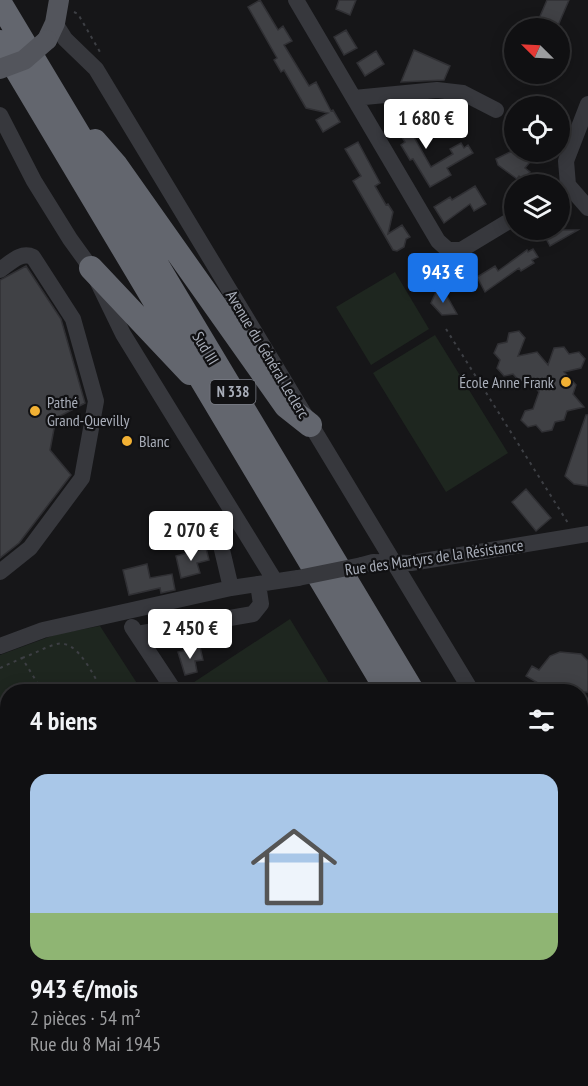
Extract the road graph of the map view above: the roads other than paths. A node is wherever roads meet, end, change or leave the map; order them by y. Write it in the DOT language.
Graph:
graph roads {
  1 [pos="59,0"];
  2 [pos="296,0"];
  3 [pos="0,3"];
  4 [pos="51,32"];
  5 [pos="0,42"];
  6 [pos="0,69"];
  7 [pos="53,93"];
  8 [pos="354,98"];
  9 [pos="588,104"];
  10 [pos="496,110"];
  11 [pos="0,115"];
  12 [pos="565,174"];
  13 [pos="570,193"];
  14 [pos="588,208"];
  15 [pos="504,224"];
  16 [pos="91,268"];
  17 [pos="0,270"];
  18 [pos="214,395"];
  19 [pos="310,425"];
  20 [pos="582,535"];
  21 [pos="219,537"];
  22 [pos="393,562"];
  23 [pos="0,572"];
  24 [pos="275,581"];
  25 [pos="258,584"];
  26 [pos="231,588"];
  27 [pos="123,614"];
  28 [pos="137,634"];
  29 [pos="0,646"];
  30 [pos="170,684"];
  31 [pos="383,684"];
  32 [pos="408,684"];
  33 [pos="467,684"];
  1 -- 4 [label="main road"];
  2 -- 8 [label="street"];
  3 -- 7 [label="highway, Sud III / N 338"];
  4 -- 6 [label="main road, bridge"];
  4 -- 19 [label="street, Avenue du Général Leclerc"];
  5 -- 18 [label="highway, Sud III / N 338"];
  7 -- 19 [label="highway"];
  7 -- 32 [label="highway, Sud III / N 338"];
  8 -- 10 [label="street"];
  8 -- 15 [label="street"];
  9 -- 12 [label="street"];
  11 -- 16 [label="street"];
  13 -- 14 [label="street"];
  16 -- 18 [label="highway"];
  16 -- 24 [label="street"];
  17 -- 23 [label="street"];
  18 -- 31 [label="highway, Sud III / N 338"];
  19 -- 22 [label="street, Avenue du Général Leclerc"];
  20 -- 22 [label="street, Rue des Martyrs de la Résistance"];
  21 -- 26 [label="street"];
  22 -- 24 [label="street, Rue des Martyrs de la Résistance, bridge"];
  22 -- 33 [label="street, Avenue du Général Leclerc"];
  24 -- 25 [label="street, Rue des Martyrs de la Résistance"];
  25 -- 26 [label="street, Rue des Martyrs de la Résistance"];
  25 -- 28 [label="street"];
  26 -- 27 [label="street, Rue des Martyrs de la Résistance"];
  27 -- 28 [label="street"];
  27 -- 29 [label="street, Rue des Martyrs de la Résistance"];
  28 -- 30 [label="street"];
}
